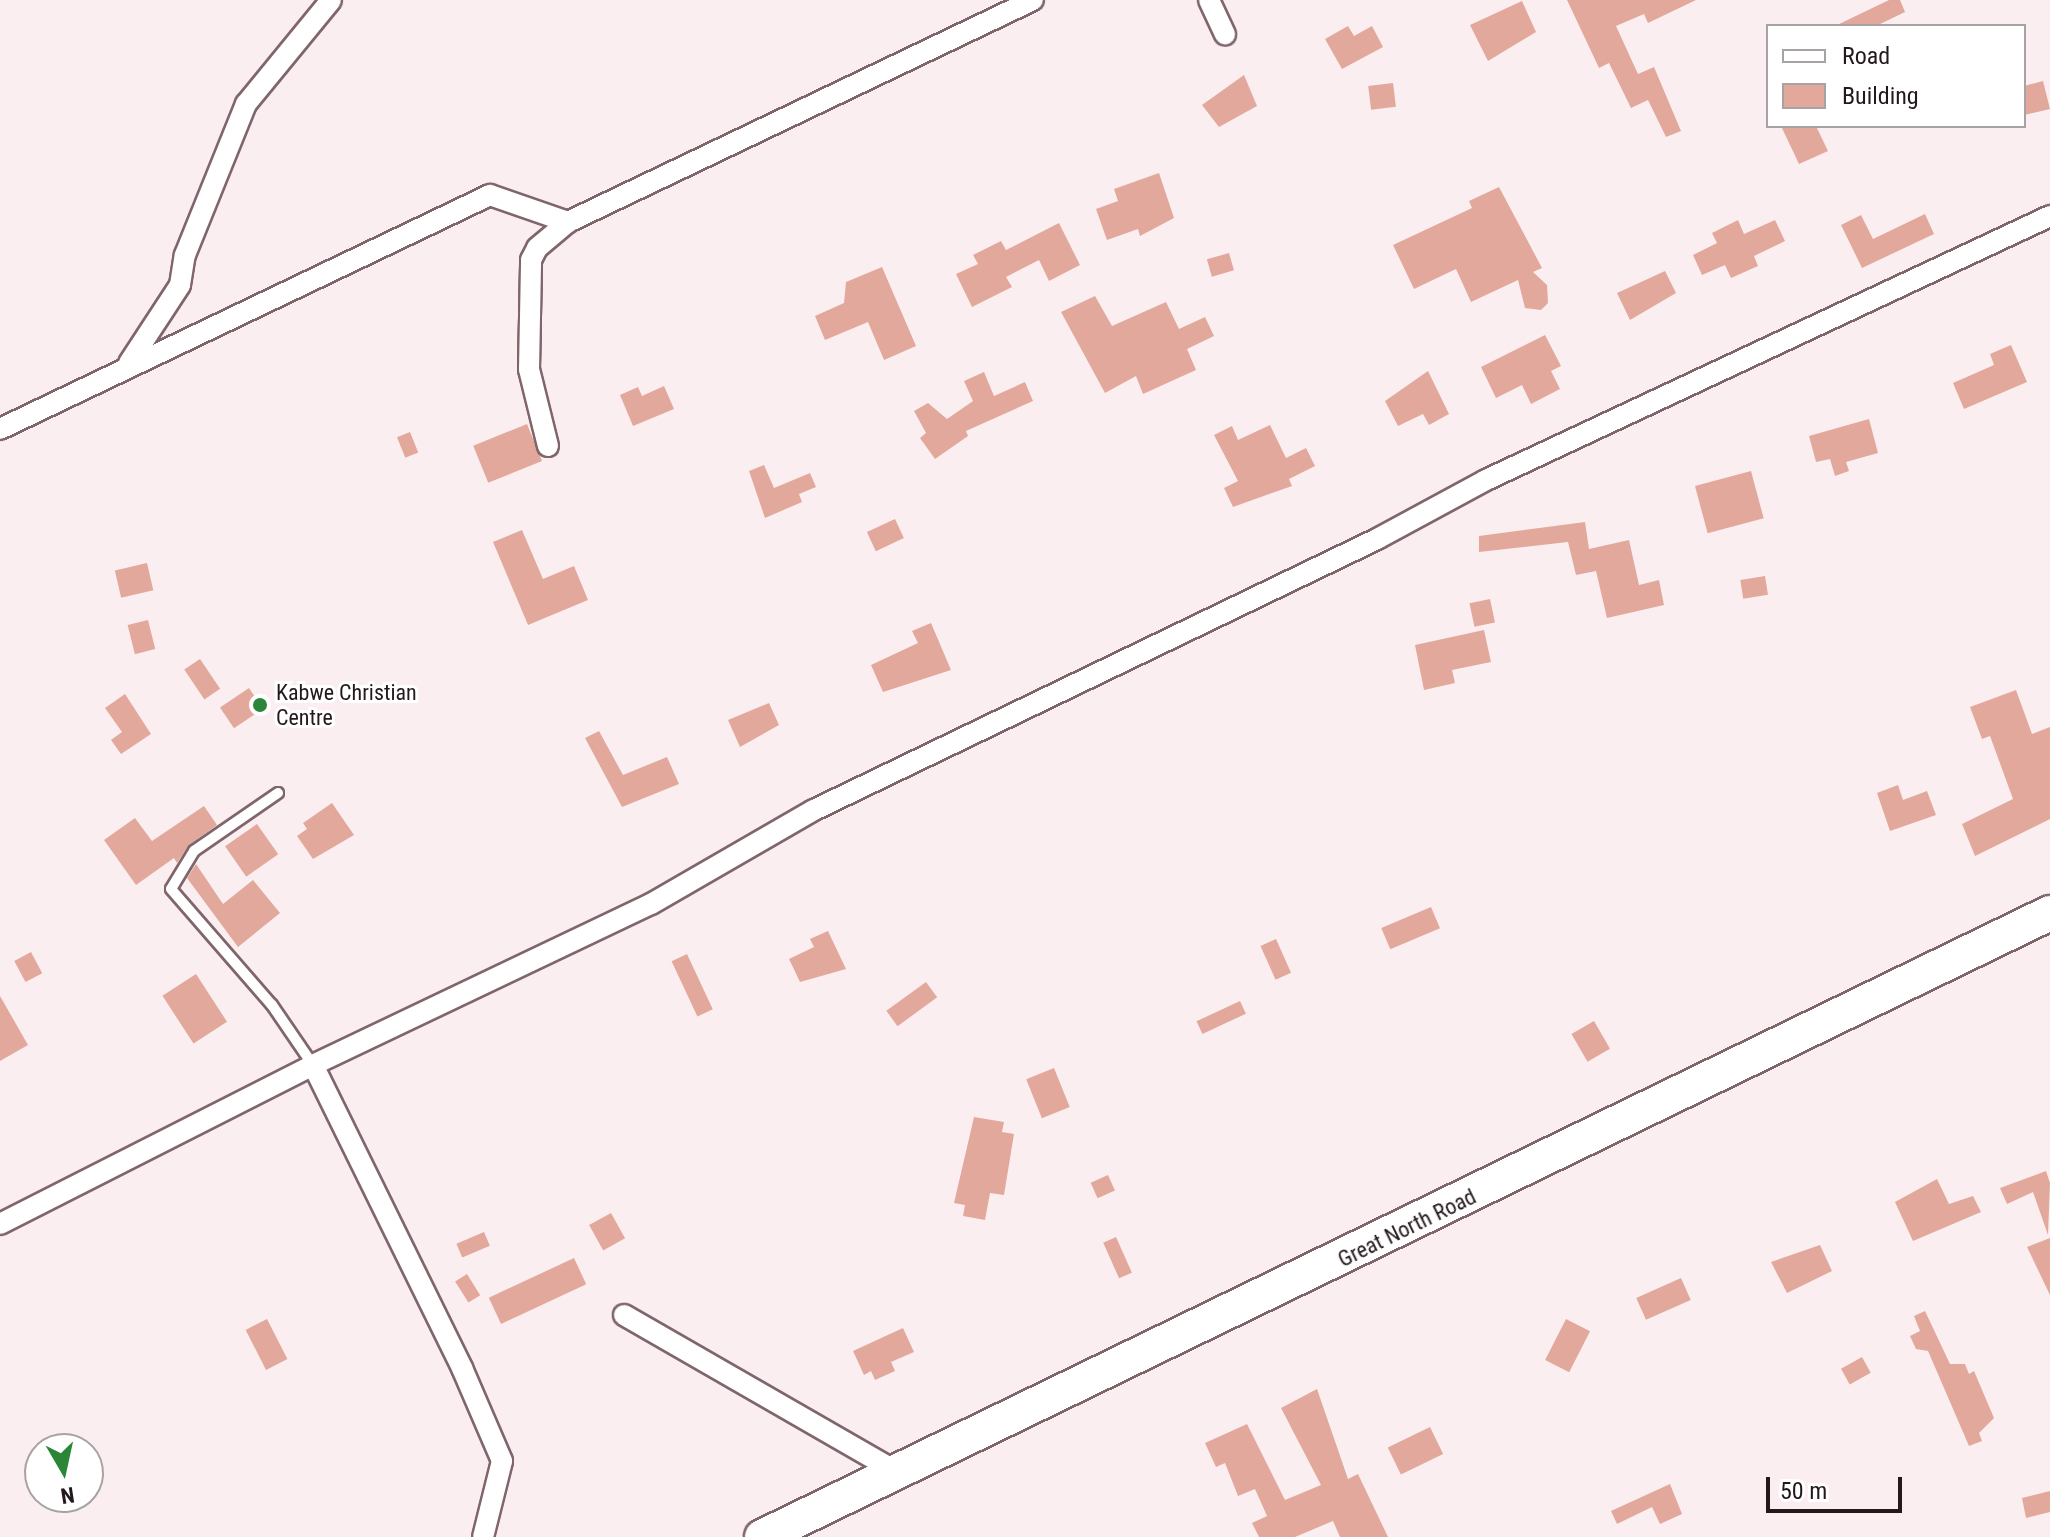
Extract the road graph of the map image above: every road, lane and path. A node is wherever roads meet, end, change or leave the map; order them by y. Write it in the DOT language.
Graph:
graph roads {
  1 [pos="331,0"];
  2 [pos="1033,0"];
  3 [pos="1209,0"];
  4 [pos="1225,35"];
  5 [pos="2050,216"];
  6 [pos="568,222"];
  7 [pos="129,363"];
  8 [pos="0,429"];
  9 [pos="548,446"];
  10 [pos="278,793"];
  11 [pos="2050,913"];
  12 [pos="313,1065"];
  13 [pos="0,1224"];
  14 [pos="624,1315"];
  15 [pos="895,1471"];
  16 [pos="483,1537"];
  17 [pos="762,1537"];
  1 -- 7 [label="street"];
  2 -- 6 [label="street"];
  3 -- 4 [label="street"];
  5 -- 12 [label="street"];
  6 -- 7 [label="street"];
  6 -- 9 [label="street"];
  7 -- 8 [label="street"];
  10 -- 12 [label="lane"];
  11 -- 15 [label="highway, Great North Road"];
  12 -- 13 [label="street"];
  12 -- 16 [label="street"];
  14 -- 15 [label="street"];
  15 -- 17 [label="highway, Great North Road"];
}
